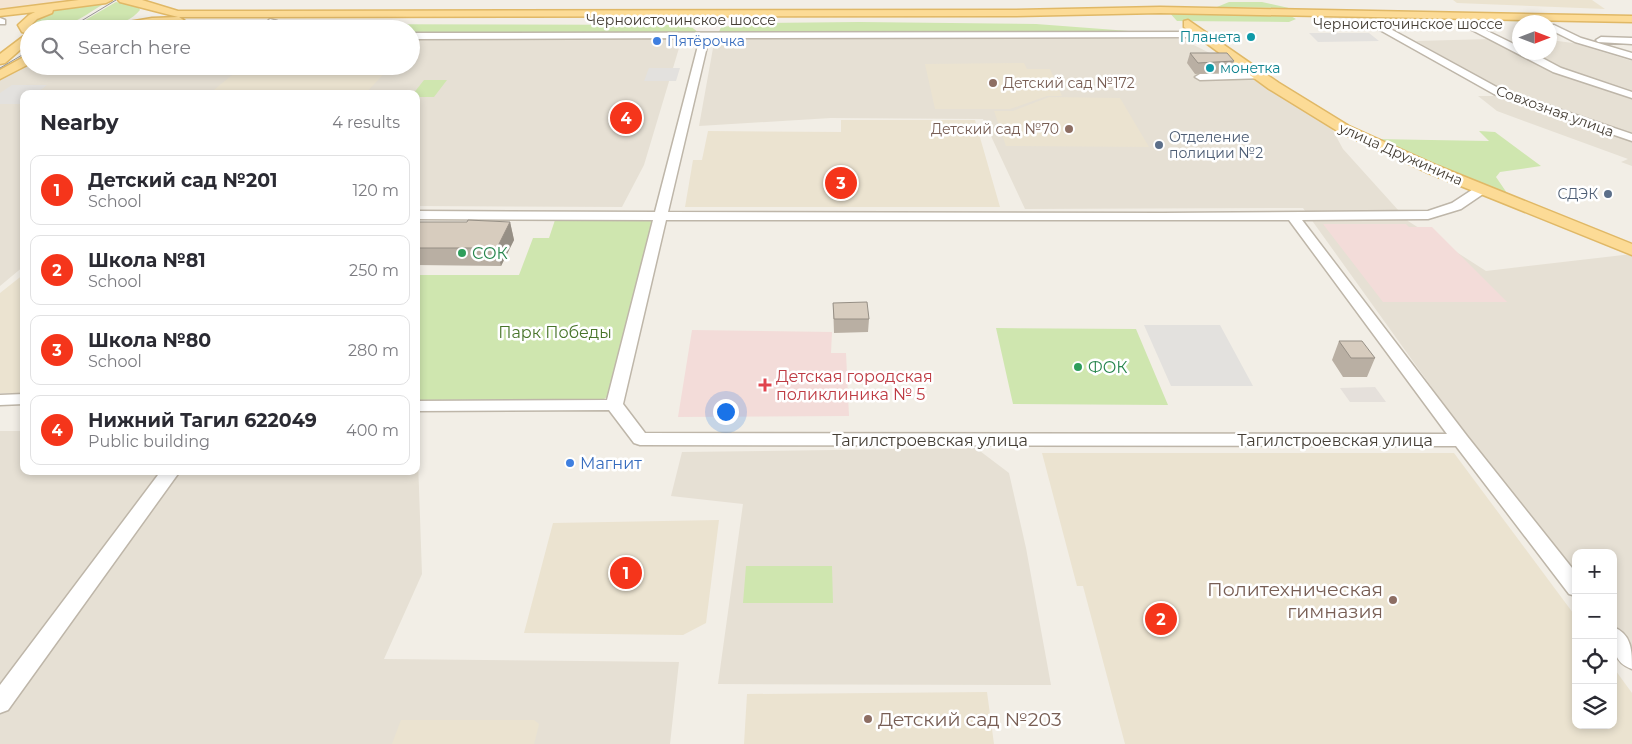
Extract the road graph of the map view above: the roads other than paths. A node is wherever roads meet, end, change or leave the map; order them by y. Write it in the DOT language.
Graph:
graph roads {
  1 [pos="106,0"];
  2 [pos="124,0"];
  3 [pos="72,4"];
  4 [pos="148,5"];
  5 [pos="1108,10"];
  6 [pos="1282,11"];
  7 [pos="623,16"];
  8 [pos="249,17"];
  9 [pos="935,17"];
  10 [pos="0,19"];
  11 [pos="1632,19"];
  12 [pos="29,20"];
  13 [pos="132,20"];
  14 [pos="191,20"];
  15 [pos="273,20"];
  16 [pos="1365,20"];
  17 [pos="1116,23"];
  18 [pos="1188,24"];
  19 [pos="1223,24"];
  20 [pos="1297,24"];
  21 [pos="1512,24"];
  22 [pos="1557,26"];
  23 [pos="1632,26"];
  24 [pos="20,28"];
  25 [pos="1473,28"];
  26 [pos="1205,29"];
  27 [pos="1557,29"];
  28 [pos="420,36"];
  29 [pos="705,36"];
  30 [pos="1578,40"];
  31 [pos="1632,41"];
  32 [pos="20,45"];
  33 [pos="1512,48"];
  34 [pos="1632,56"];
  35 [pos="0,60"];
  36 [pos="1537,60"];
  37 [pos="20,63"];
  38 [pos="0,75"];
  39 [pos="1200,77"];
  40 [pos="1255,80"];
  41 [pos="1632,95"];
  42 [pos="1632,138"];
  43 [pos="1482,189"];
  44 [pos="420,215"];
  45 [pos="661,215"];
  46 [pos="1292,215"];
  47 [pos="1632,250"];
  48 [pos="20,399"];
  49 [pos="0,400"];
  50 [pos="614,405"];
  51 [pos="420,406"];
  52 [pos="1461,440"];
  53 [pos="168,475"];
  54 [pos="1572,583"];
  55 [pos="1615,639"];
  56 [pos="1632,660"];
  57 [pos="0,703"];
  1 -- 3 [label="main road"];
  2 -- 4 [label="main road, Черноисточинское шоссе"];
  3 -- 10 [label="main road"];
  3 -- 12 [label="main road"];
  4 -- 8 [label="main road, Черноисточинское шоссе"];
  4 -- 13 [label="main road, Черноисточинское шоссе"];
  5 -- 6 [label="main road, Черноисточинское шоссе"];
  5 -- 9 [label="main road, Черноисточинское шоссе"];
  5 -- 17 [label="main road, Черноисточинское шоссе"];
  6 -- 16 [label="main road, Черноисточинское шоссе"];
  6 -- 20 [label="main road, Черноисточинское шоссе"];
  7 -- 8 [label="main road, Черноисточинское шоссе"];
  7 -- 9 [label="main road, Черноисточинское шоссе"];
  7 -- 15 [label="main road, Черноисточинское шоссе"];
  8 -- 14 [label="main road, Черноисточинское шоссе"];
  8 -- 15 [label="main road, Черноисточинское шоссе"];
  9 -- 17 [label="main road, Черноисточинское шоссе"];
  10 -- 24 [label="main road"];
  11 -- 16 [label="main road, Черноисточинское шоссе"];
  16 -- 20 [label="main road, Черноисточинское шоссе"];
  16 -- 21 [label="main road, Черноисточинское шоссе"];
  16 -- 42 [label="street, Совхозная улица"];
  17 -- 18 [label="main road, Черноисточинское шоссе"];
  18 -- 26 [label="main road, улица Дружинина"];
  19 -- 20 [label="main road, Черноисточинское шоссе"];
  22 -- 23 [label="main road"];
  25 -- 33 [label="street"];
  26 -- 29 [label="street"];
  26 -- 40 [label="main road, улица Дружинина"];
  27 -- 30 [label="street"];
  28 -- 29 [label="street"];
  29 -- 45 [label="street"];
  30 -- 31 [label="street"];
  30 -- 34 [label="street"];
  32 -- 35 [label="main road"];
  36 -- 41 [label="street"];
  37 -- 38 [label="main road"];
  39 -- 40 [label="street"];
  40 -- 43 [label="main road, улица Дружинина"];
  43 -- 46 [label="street"];
  43 -- 47 [label="main road, улица Дружинина"];
  44 -- 45 [label="street"];
  45 -- 46 [label="street"];
  45 -- 50 [label="street"];
  46 -- 52 [label="street"];
  48 -- 49 [label="street"];
  50 -- 51 [label="street"];
  50 -- 52 [label="street, Тагилстроевская улица"];
  52 -- 54 [label="street"];
  53 -- 57 [label="street"];
  55 -- 56 [label="street"];
}
